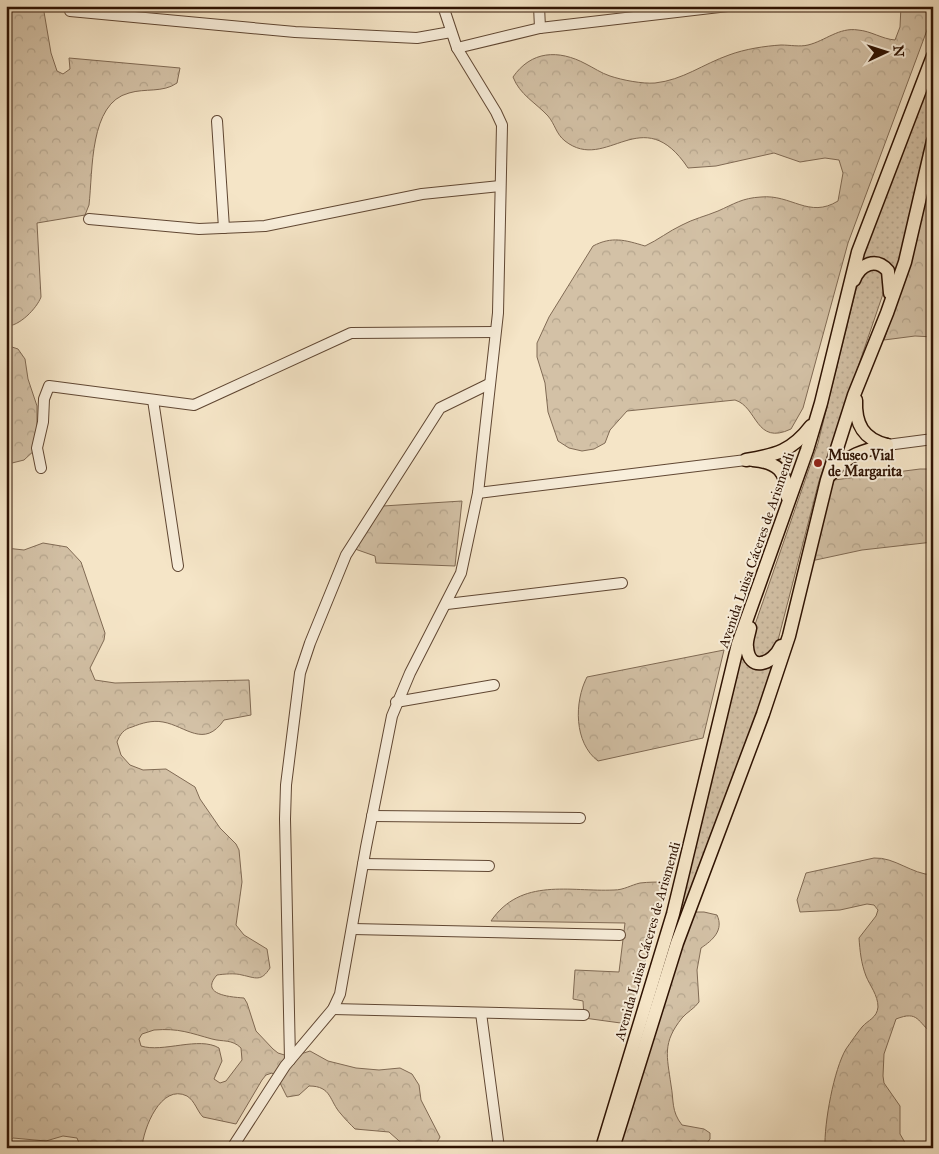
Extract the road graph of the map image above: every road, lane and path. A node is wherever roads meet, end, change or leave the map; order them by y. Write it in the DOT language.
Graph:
graph roads {
  1 [pos="443,6"];
  2 [pos="539,6"];
  3 [pos="728,6"];
  4 [pos="70,11"];
  5 [pos="540,28"];
  6 [pos="450,32"];
  7 [pos="457,48"];
  8 [pos="933,56"];
  9 [pos="217,121"];
  10 [pos="933,141"];
  11 [pos="500,186"];
  12 [pos="90,219"];
  13 [pos="224,228"];
  14 [pos="845,304"];
  15 [pos="887,313"];
  16 [pos="496,332"];
  17 [pos="489,384"];
  18 [pos="856,390"];
  19 [pos="153,400"];
  20 [pos="817,418"];
  21 [pos="933,439"];
  22 [pos="887,445"];
  23 [pos="746,460"];
  24 [pos="41,468"];
  25 [pos="827,480"];
  26 [pos="478,493"];
  27 [pos="788,504"];
  28 [pos="778,529"];
  29 [pos="178,566"];
  30 [pos="804,574"];
  31 [pos="622,583"];
  32 [pos="447,604"];
  33 [pos="494,685"];
  34 [pos="396,702"];
  35 [pos="372,816"];
  36 [pos="580,818"];
  37 [pos="363,864"];
  38 [pos="490,866"];
  39 [pos="353,929"];
  40 [pos="620,935"];
  41 [pos="333,1009"];
  42 [pos="481,1013"];
  43 [pos="584,1015"];
  44 [pos="290,1060"];
  45 [pos="232,1148"];
  46 [pos="499,1148"];
  47 [pos="602,1148"];
  48 [pos="613,1148"];
  1 -- 6 [label="street"];
  2 -- 5 [label="street"];
  3 -- 5 [label="street"];
  4 -- 6 [label="street"];
  5 -- 7 [label="street"];
  6 -- 7 [label="street"];
  7 -- 11 [label="street"];
  8 -- 14 [label="main road, Avenida Luisa Cáceres de Arismendi"];
  9 -- 13 [label="street"];
  10 -- 15 [label="main road, Avenida Luisa Cáceres de Arismendi"];
  11 -- 13 [label="street"];
  11 -- 16 [label="street"];
  12 -- 13 [label="street"];
  14 -- 15 [label="main road"];
  14 -- 20 [label="main road, Avenida Luisa Cáceres de Arismendi"];
  15 -- 18 [label="main road, Avenida Luisa Cáceres de Arismendi"];
  16 -- 17 [label="street"];
  16 -- 19 [label="street"];
  17 -- 26 [label="street"];
  17 -- 44 [label="street"];
  18 -- 22 [label="main road"];
  18 -- 25 [label="main road, Avenida Luisa Cáceres de Arismendi"];
  19 -- 24 [label="street"];
  19 -- 29 [label="street"];
  20 -- 23 [label="main road"];
  20 -- 27 [label="main road, Avenida Luisa Cáceres de Arismendi"];
  21 -- 22 [label="street"];
  22 -- 25 [label="main road"];
  23 -- 26 [label="street"];
  23 -- 27 [label="main road"];
  25 -- 30 [label="main road, Avenida Luisa Cáceres de Arismendi"];
  26 -- 32 [label="street"];
  27 -- 28 [label="main road, Avenida Luisa Cáceres de Arismendi"];
  28 -- 30 [label="main road"];
  28 -- 47 [label="main road, Avenida Luisa Cáceres de Arismendi"];
  30 -- 48 [label="main road, Avenida Luisa Cáceres de Arismendi"];
  31 -- 32 [label="street"];
  32 -- 34 [label="street"];
  33 -- 34 [label="street"];
  34 -- 35 [label="street"];
  35 -- 36 [label="street"];
  35 -- 37 [label="street"];
  37 -- 38 [label="street"];
  37 -- 39 [label="street"];
  39 -- 40 [label="street"];
  39 -- 41 [label="street"];
  41 -- 42 [label="street"];
  41 -- 44 [label="street"];
  42 -- 43 [label="street"];
  42 -- 46 [label="street"];
  44 -- 45 [label="street"];
}
